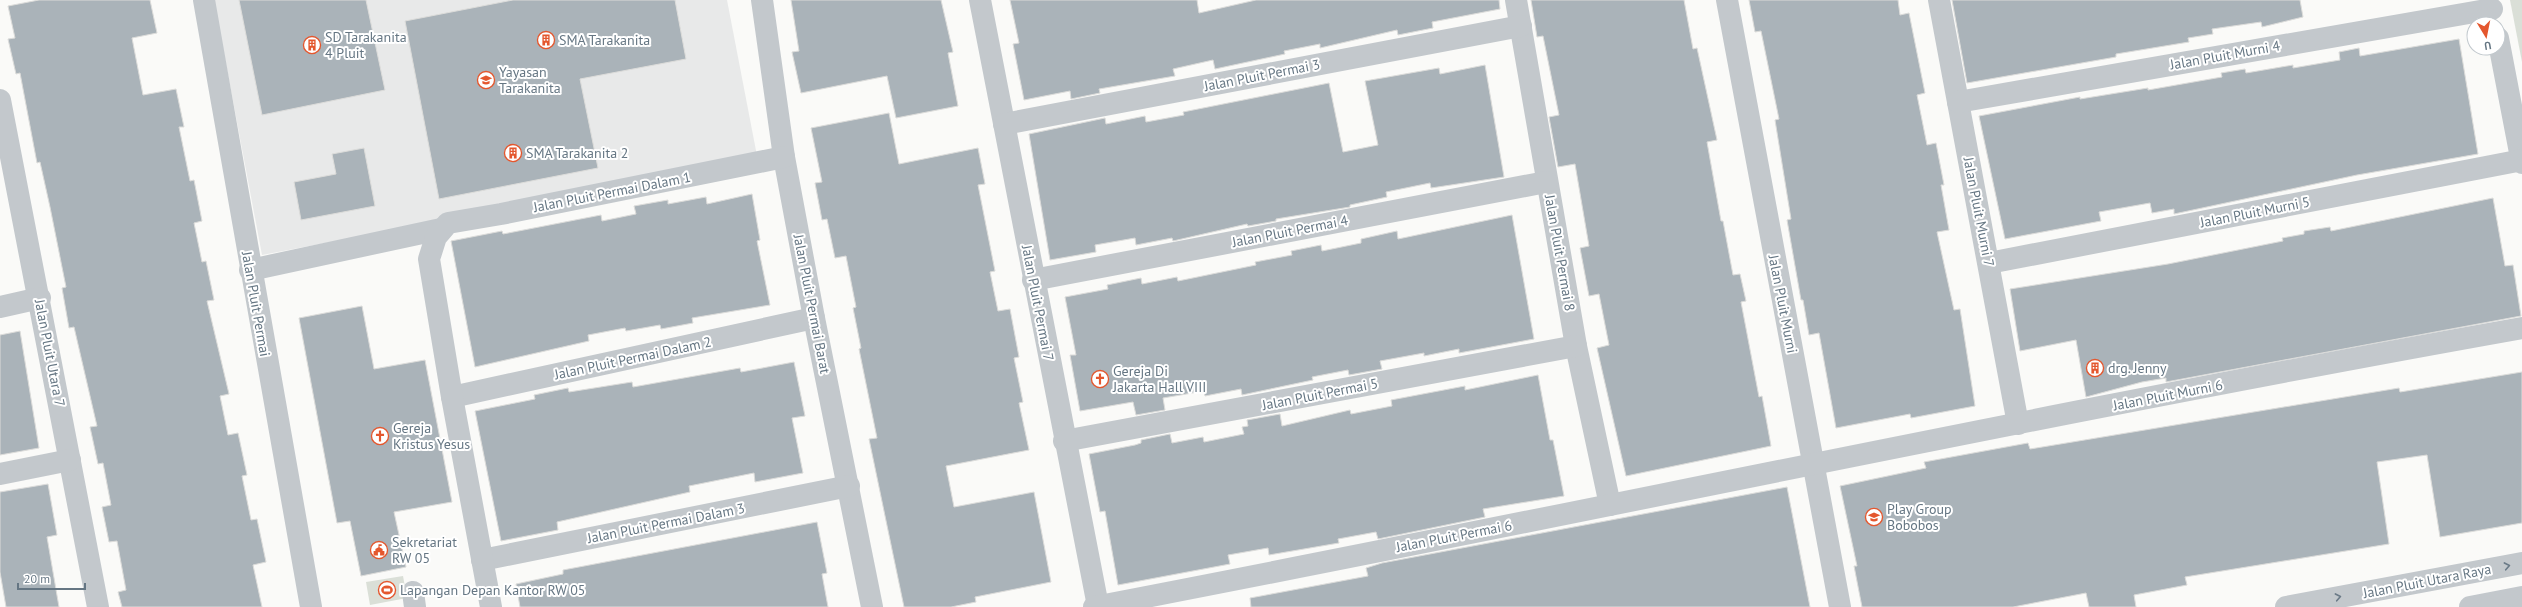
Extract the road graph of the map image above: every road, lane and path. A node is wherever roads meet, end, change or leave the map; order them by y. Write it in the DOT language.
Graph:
graph roads {
  1 [pos="204,0"];
  2 [pos="762,0"];
  3 [pos="980,0"];
  4 [pos="1516,0"];
  5 [pos="1728,0"];
  6 [pos="1939,0"];
  7 [pos="2493,11"];
  8 [pos="1521,26"];
  9 [pos="2502,56"];
  10 [pos="0,100"];
  11 [pos="1958,102"];
  12 [pos="1004,124"];
  13 [pos="4,145"];
  14 [pos="784,157"];
  15 [pos="2522,160"];
  16 [pos="2522,164"];
  17 [pos="1546,182"];
  18 [pos="441,229"];
  19 [pos="1989,263"];
  20 [pos="250,270"];
  21 [pos="1033,280"];
  22 [pos="40,298"];
  23 [pos="0,307"];
  24 [pos="814,318"];
  25 [pos="2522,328"];
  26 [pos="1576,346"];
  27 [pos="452,397"];
  28 [pos="2018,424"];
  29 [pos="1064,441"];
  30 [pos="70,460"];
  31 [pos="1814,464"];
  32 [pos="0,474"];
  33 [pos="849,486"];
  34 [pos="1610,505"];
  35 [pos="482,560"];
  36 [pos="2522,563"];
  37 [pos="2522,596"];
  38 [pos="98,607"];
  39 [pos="311,607"];
  40 [pos="491,607"];
  41 [pos="872,607"];
  42 [pos="1096,607"];
  43 [pos="1840,607"];
  44 [pos="2286,607"];
  45 [pos="2470,607"];
  1 -- 20 [label="street, Jalan Pluit Permai"];
  2 -- 14 [label="street, Jalan Pluit Permai Barat"];
  3 -- 12 [label="street, Jalan Pluit Permai 7"];
  4 -- 8 [label="street, Jalan Pluit Permai 8"];
  5 -- 31 [label="street, Jalan Pluit Murni"];
  6 -- 11 [label="street, Jalan Pluit Murni 7"];
  7 -- 11 [label="street, Jalan Pluit Murni 4"];
  8 -- 12 [label="street, Jalan Pluit Permai 3"];
  8 -- 17 [label="street, Jalan Pluit Permai 8"];
  9 -- 15 [label="street"];
  10 -- 13 [label="street, Jalan Pluit Utara 7"];
  11 -- 19 [label="street, Jalan Pluit Murni 7"];
  12 -- 21 [label="street, Jalan Pluit Permai 7"];
  13 -- 22 [label="street, Jalan Pluit Utara 7"];
  14 -- 18 [label="street, Jalan Pluit Permai Dalam 1"];
  14 -- 24 [label="street, Jalan Pluit Permai Barat"];
  15 -- 16 [label="street"];
  15 -- 19 [label="street, Jalan Pluit Murni 5"];
  17 -- 21 [label="street, Jalan Pluit Permai 4"];
  17 -- 26 [label="street, Jalan Pluit Permai 8"];
  18 -- 20 [label="street, Jalan Pluit Permai Dalam 1"];
  18 -- 27 [label="street"];
  19 -- 28 [label="street, Jalan Pluit Murni 7"];
  20 -- 39 [label="street, Jalan Pluit Permai"];
  21 -- 29 [label="street, Jalan Pluit Permai 7"];
  22 -- 23 [label="street"];
  22 -- 30 [label="street, Jalan Pluit Utara 7"];
  24 -- 27 [label="street, Jalan Pluit Permai Dalam 2"];
  24 -- 33 [label="street, Jalan Pluit Permai Barat"];
  25 -- 28 [label="street, Jalan Pluit Murni 6"];
  26 -- 29 [label="street, Jalan Pluit Permai 5"];
  26 -- 34 [label="street, Jalan Pluit Permai 8"];
  27 -- 35 [label="street"];
  28 -- 31 [label="street, Jalan Pluit Murni 6"];
  29 -- 42 [label="street, Jalan Pluit Permai 7"];
  30 -- 32 [label="street"];
  30 -- 38 [label="street, Jalan Pluit Utara 7"];
  31 -- 34 [label="street, Jalan Pluit Permai 6"];
  31 -- 43 [label="street, Jalan Pluit Murni"];
  33 -- 35 [label="street, Jalan Pluit Permai Dalam 3"];
  33 -- 41 [label="street, Jalan Pluit Permai Barat"];
  34 -- 42 [label="street, Jalan Pluit Permai 6"];
  35 -- 40 [label="street"];
  44 -- 36 [label="street, Jalan Pluit Utara Raya, one-way"];
  37 -- 45 [label="street"];
}
